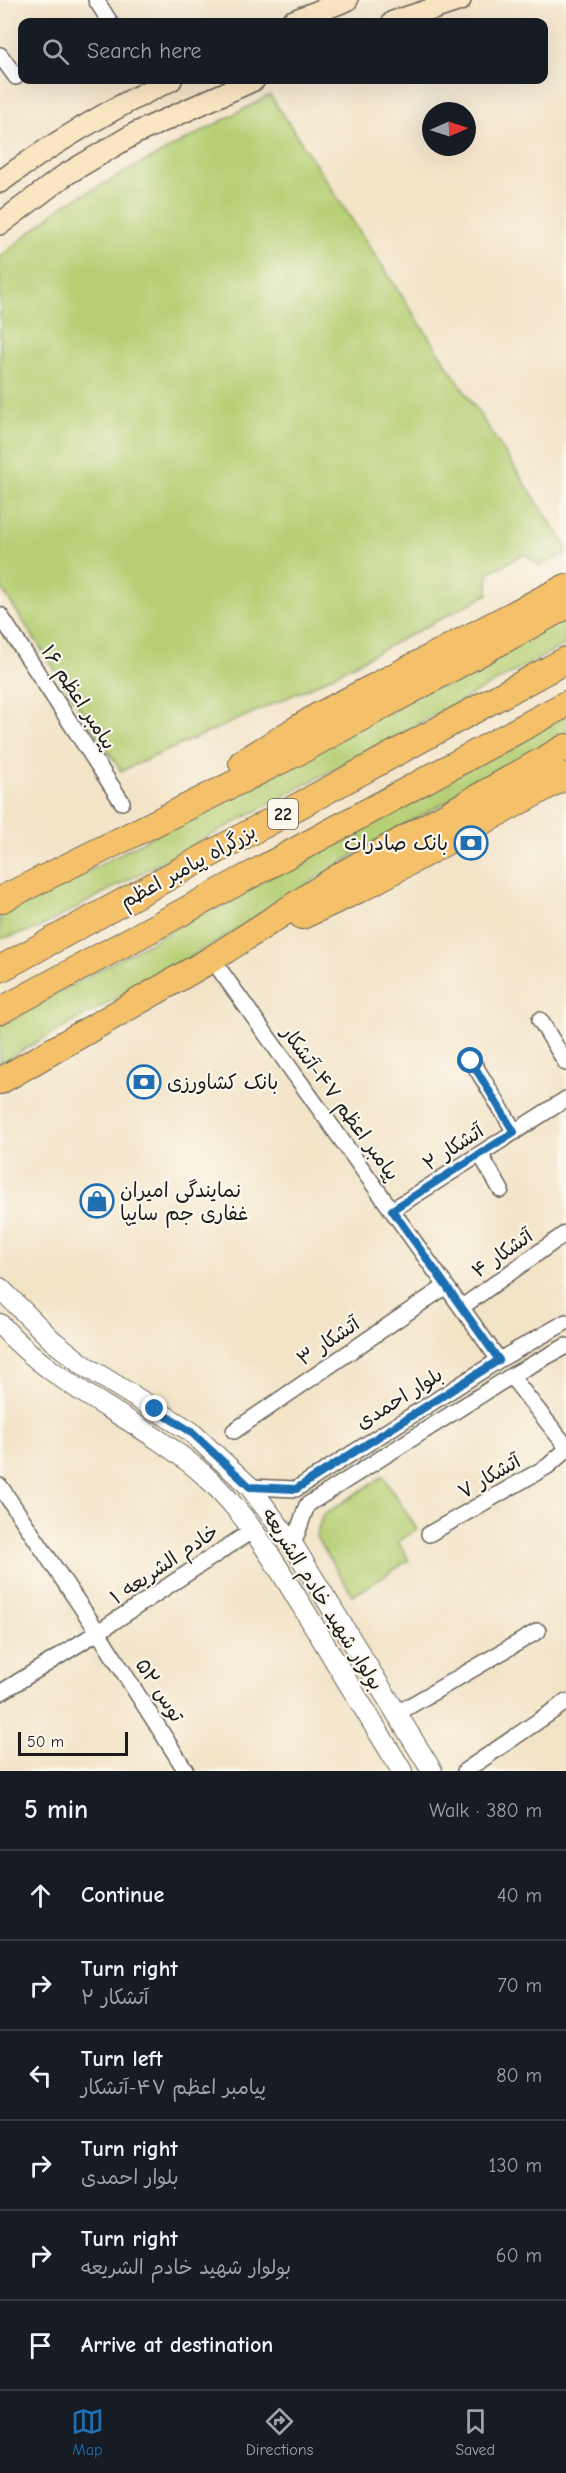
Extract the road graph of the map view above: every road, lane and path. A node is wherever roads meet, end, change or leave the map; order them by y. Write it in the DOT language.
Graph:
graph roads {
  1 [pos="96,0"];
  2 [pos="347,0"];
  3 [pos="460,0"];
  4 [pos="107,18"];
  5 [pos="301,18"];
  6 [pos="405,18"];
  7 [pos="0,56"];
  8 [pos="16,77"];
  9 [pos="162,84"];
  10 [pos="245,84"];
  11 [pos="120,104"];
  12 [pos="134,134"];
  13 [pos="0,182"];
  14 [pos="0,224"];
  15 [pos="566,588"];
  16 [pos="555,612"];
  17 [pos="0,615"];
  18 [pos="566,660"];
  19 [pos="566,704"];
  20 [pos="566,747"];
  21 [pos="566,776"];
  22 [pos="122,802"];
  23 [pos="138,829"];
  24 [pos="0,900"];
  25 [pos="212,959"];
  26 [pos="0,969"];
  27 [pos="0,1011"];
  28 [pos="540,1020"];
  29 [pos="471,1061"];
  30 [pos="566,1063"];
  31 [pos="2,1084"];
  32 [pos="566,1099"];
  33 [pos="514,1132"];
  34 [pos="480,1154"];
  35 [pos="501,1190"];
  36 [pos="392,1210"];
  37 [pos="566,1233"];
  38 [pos="446,1286"];
  39 [pos="0,1288"];
  40 [pos="462,1307"];
  41 [pos="566,1322"];
  42 [pos="0,1324"];
  43 [pos="566,1346"];
  44 [pos="499,1360"];
  45 [pos="511,1376"];
  46 [pos="234,1431"];
  47 [pos="566,1448"];
  48 [pos="0,1486"];
  49 [pos="250,1487"];
  50 [pos="296,1489"];
  51 [pos="307,1505"];
  52 [pos="253,1530"];
  53 [pos="429,1534"];
  54 [pos="293,1545"];
  55 [pos="538,1631"];
  56 [pos="98,1632"];
  57 [pos="0,1693"];
  58 [pos="566,1702"];
  59 [pos="396,1714"];
  60 [pos="186,1771"];
  61 [pos="402,1771"];
  62 [pos="432,1771"];
  63 [pos="465,1771"];
  1 -- 4 [label="street"];
  2 -- 5 [label="main road"];
  3 -- 6 [label="main road"];
  7 -- 8 [label="street"];
  9 -- 11 [label="main road"];
  10 -- 12 [label="main road"];
  11 -- 12 [label="main road"];
  11 -- 13 [label="main road"];
  12 -- 14 [label="main road"];
  15 -- 23 [label="highway"];
  16 -- 23 [label="highway"];
  17 -- 22 [label="street, پیامبر اعظم ۱۶"];
  18 -- 26 [label="highway, بزرگراه پیامبر اعظم / 22"];
  19 -- 27 [label="highway, بزرگراه پیامبر اعظم / 22"];
  20 -- 25 [label="highway"];
  21 -- 25 [label="highway"];
  23 -- 24 [label="highway"];
  25 -- 31 [label="highway"];
  25 -- 36 [label="street, پیامبر اعظم ۴۷-آتشکار"];
  28 -- 30 [label="street"];
  29 -- 33 [label="street"];
  32 -- 33 [label="street, آتشکار ۲"];
  33 -- 34 [label="street, آتشکار ۲"];
  34 -- 35 [label="street"];
  34 -- 36 [label="street, آتشکار ۲"];
  36 -- 38 [label="street, پیامبر اعظم ۴۷-آتشکار"];
  37 -- 40 [label="street, آتشکار ۴"];
  38 -- 40 [label="street, پیامبر اعظم ۴۷-آتشکار"];
  38 -- 46 [label="street, آتشکار ۳"];
  39 -- 49 [label="street, بولوار شهید خادم الشریعه"];
  40 -- 44 [label="street, پیامبر اعظم ۴۷-آتشکار"];
  41 -- 44 [label="street, بلوار احمدی"];
  42 -- 52 [label="street, بولوار شهید خادم الشریعه"];
  43 -- 45 [label="street, بلوار احمدی"];
  44 -- 50 [label="street, بلوار احمدی"];
  45 -- 47 [label="street"];
  45 -- 51 [label="street, بلوار احمدی"];
  47 -- 53 [label="street, آتشکار ۷"];
  48 -- 56 [label="street, توس ۵۲"];
  49 -- 50 [label="street"];
  49 -- 54 [label="street, بولوار شهید خادم الشریعه"];
  50 -- 51 [label="street"];
  51 -- 54 [label="street"];
  52 -- 56 [label="street, خادم الشریعه ۱"];
  52 -- 61 [label="street, بولوار شهید خادم الشریعه"];
  54 -- 59 [label="street, بولوار شهید خادم الشریعه"];
  55 -- 59 [label="street"];
  56 -- 57 [label="street, خادم الشریعه ۱"];
  56 -- 60 [label="street, توس ۵۲"];
  58 -- 63 [label="street"];
  59 -- 62 [label="street, بولوار شهید خادم الشریعه"];
}
